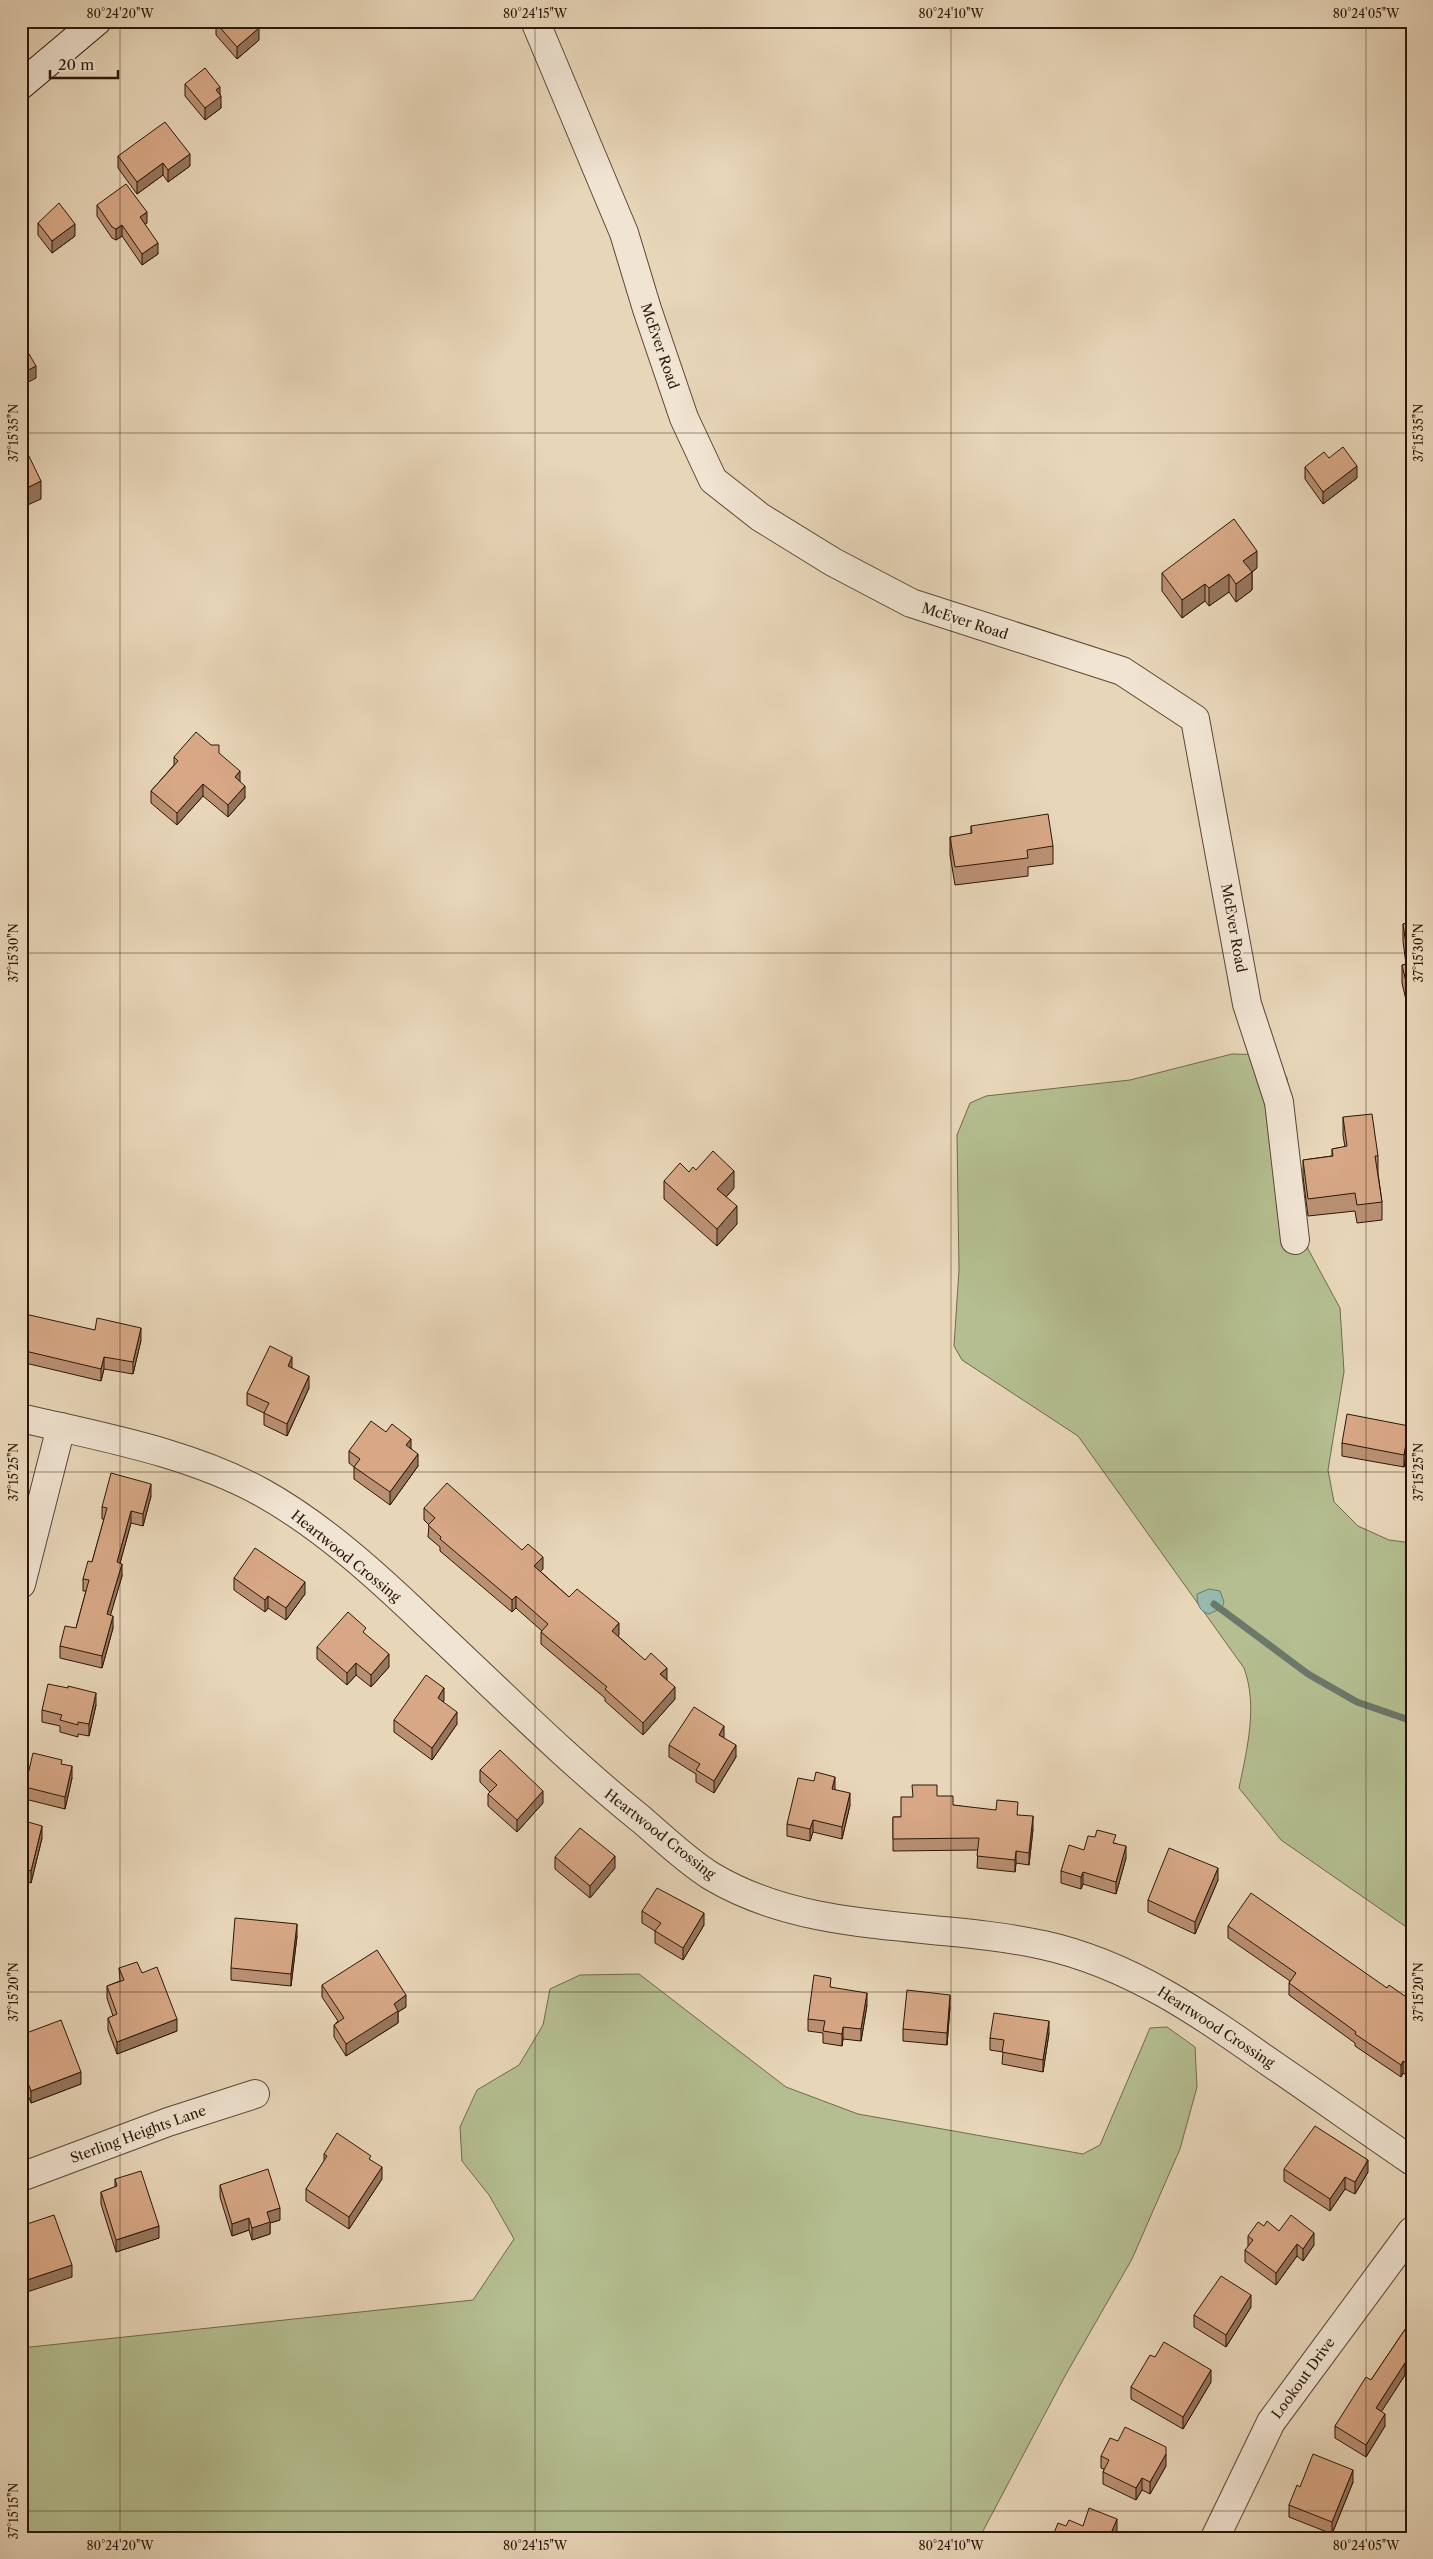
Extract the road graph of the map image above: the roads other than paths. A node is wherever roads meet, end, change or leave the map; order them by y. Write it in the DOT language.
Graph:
graph roads {
  1 [pos="97,21"];
  2 [pos="535,21"];
  3 [pos="21,85"];
  4 [pos="1295,1240"];
  5 [pos="21,1418"];
  6 [pos="61,1428"];
  7 [pos="21,1584"];
  8 [pos="255,2094"];
  9 [pos="1412,2162"];
  10 [pos="21,2177"];
  11 [pos="1412,2231"];
  12 [pos="1215,2538"];
  1 -- 3 [label="street"];
  2 -- 4 [label="street, McEver Road"];
  5 -- 6 [label="street, Heartwood Crossing"];
  6 -- 7 [label="street"];
  6 -- 9 [label="street, Heartwood Crossing"];
  8 -- 10 [label="street, Sterling Heights Lane"];
  11 -- 12 [label="street, Lookout Drive"];
}
